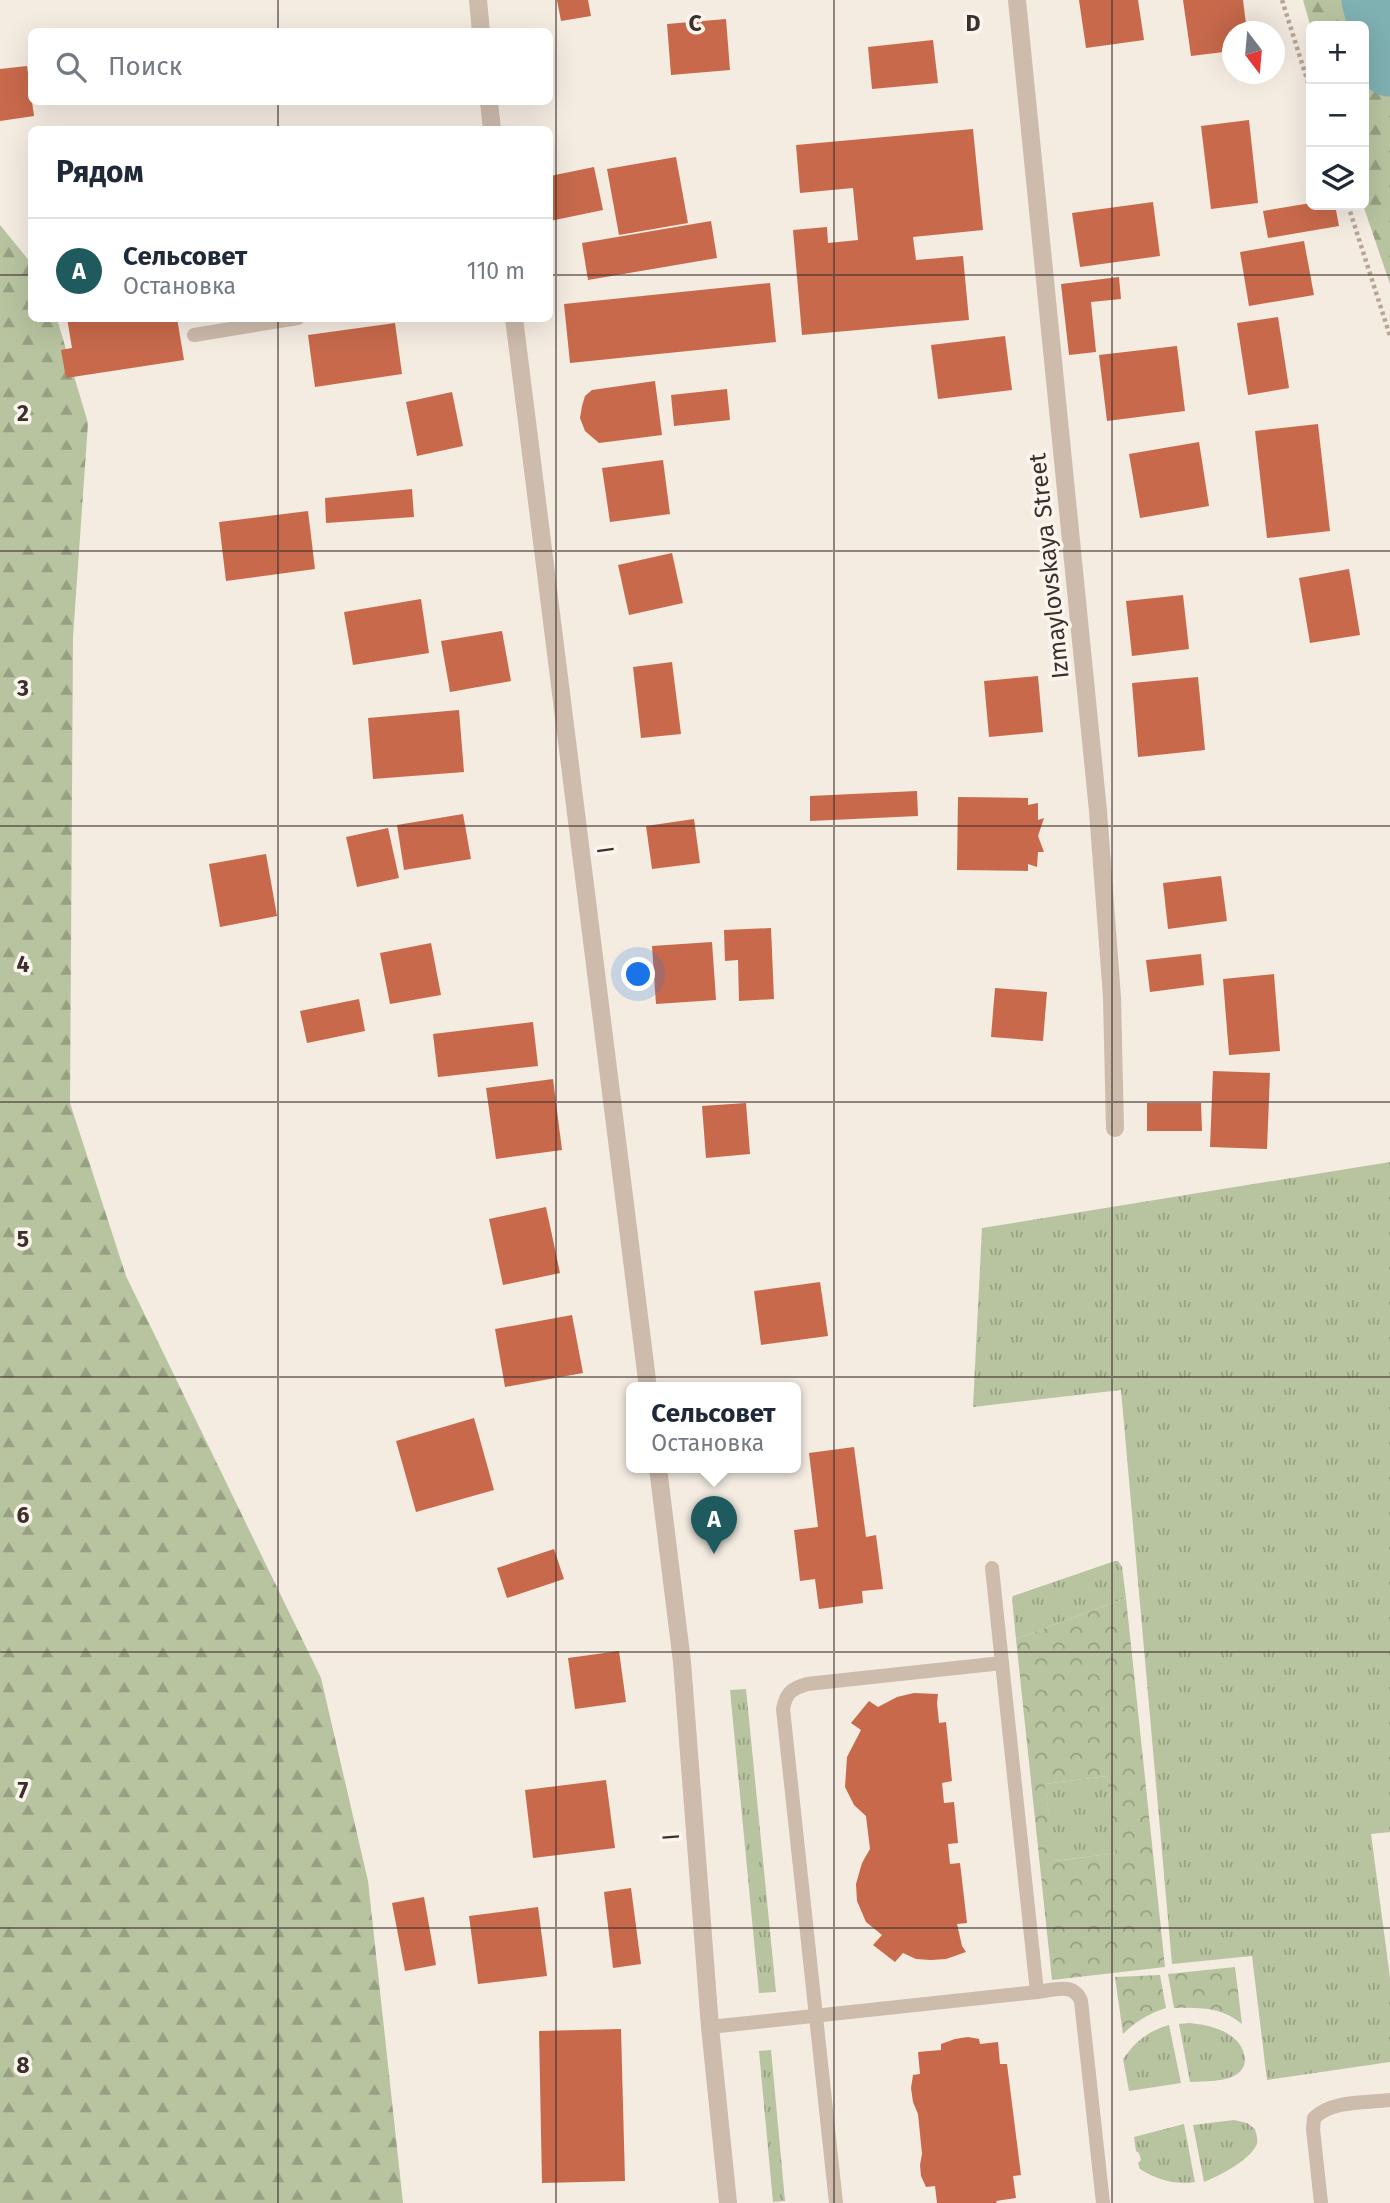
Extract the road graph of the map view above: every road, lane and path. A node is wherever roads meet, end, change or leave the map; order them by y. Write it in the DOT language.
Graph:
graph roads {
  1 [pos="478,0"];
  2 [pos="1017,0"];
  3 [pos="1282,0"];
  4 [pos="481,28"];
  5 [pos="1308,84"];
  6 [pos="489,105"];
  7 [pos="492,126"];
  8 [pos="1350,210"];
  9 [pos="274,322"];
  10 [pos="515,322"];
  11 [pos="194,335"];
  12 [pos="1390,336"];
  13 [pos="1115,1128"];
  14 [pos="647,1382"];
  15 [pos="659,1473"];
  16 [pos="992,1568"];
  17 [pos="1002,1662"];
  18 [pos="1037,1992"];
  19 [pos="816,2015"];
  20 [pos="710,2026"];
  21 [pos="1390,2100"];
  22 [pos="728,2203"];
  23 [pos="836,2203"];
  24 [pos="1103,2203"];
  25 [pos="1321,2203"];
  1 -- 4 [label="street"];
  2 -- 13 [label="street, Izmaylovskaya Street"];
  3 -- 5 [label="path"];
  6 -- 7 [label="street"];
  8 -- 12 [label="path"];
  9 -- 11 [label="lane"];
  10 -- 14 [label="street, I"];
  15 -- 20 [label="street, I"];
  16 -- 17 [label="lane"];
  17 -- 18 [label="lane"];
  17 -- 19 [label="lane"];
  18 -- 19 [label="lane"];
  18 -- 24 [label="lane"];
  19 -- 20 [label="lane"];
  19 -- 23 [label="lane"];
  20 -- 22 [label="street, I"];
  21 -- 25 [label="lane"];
}
